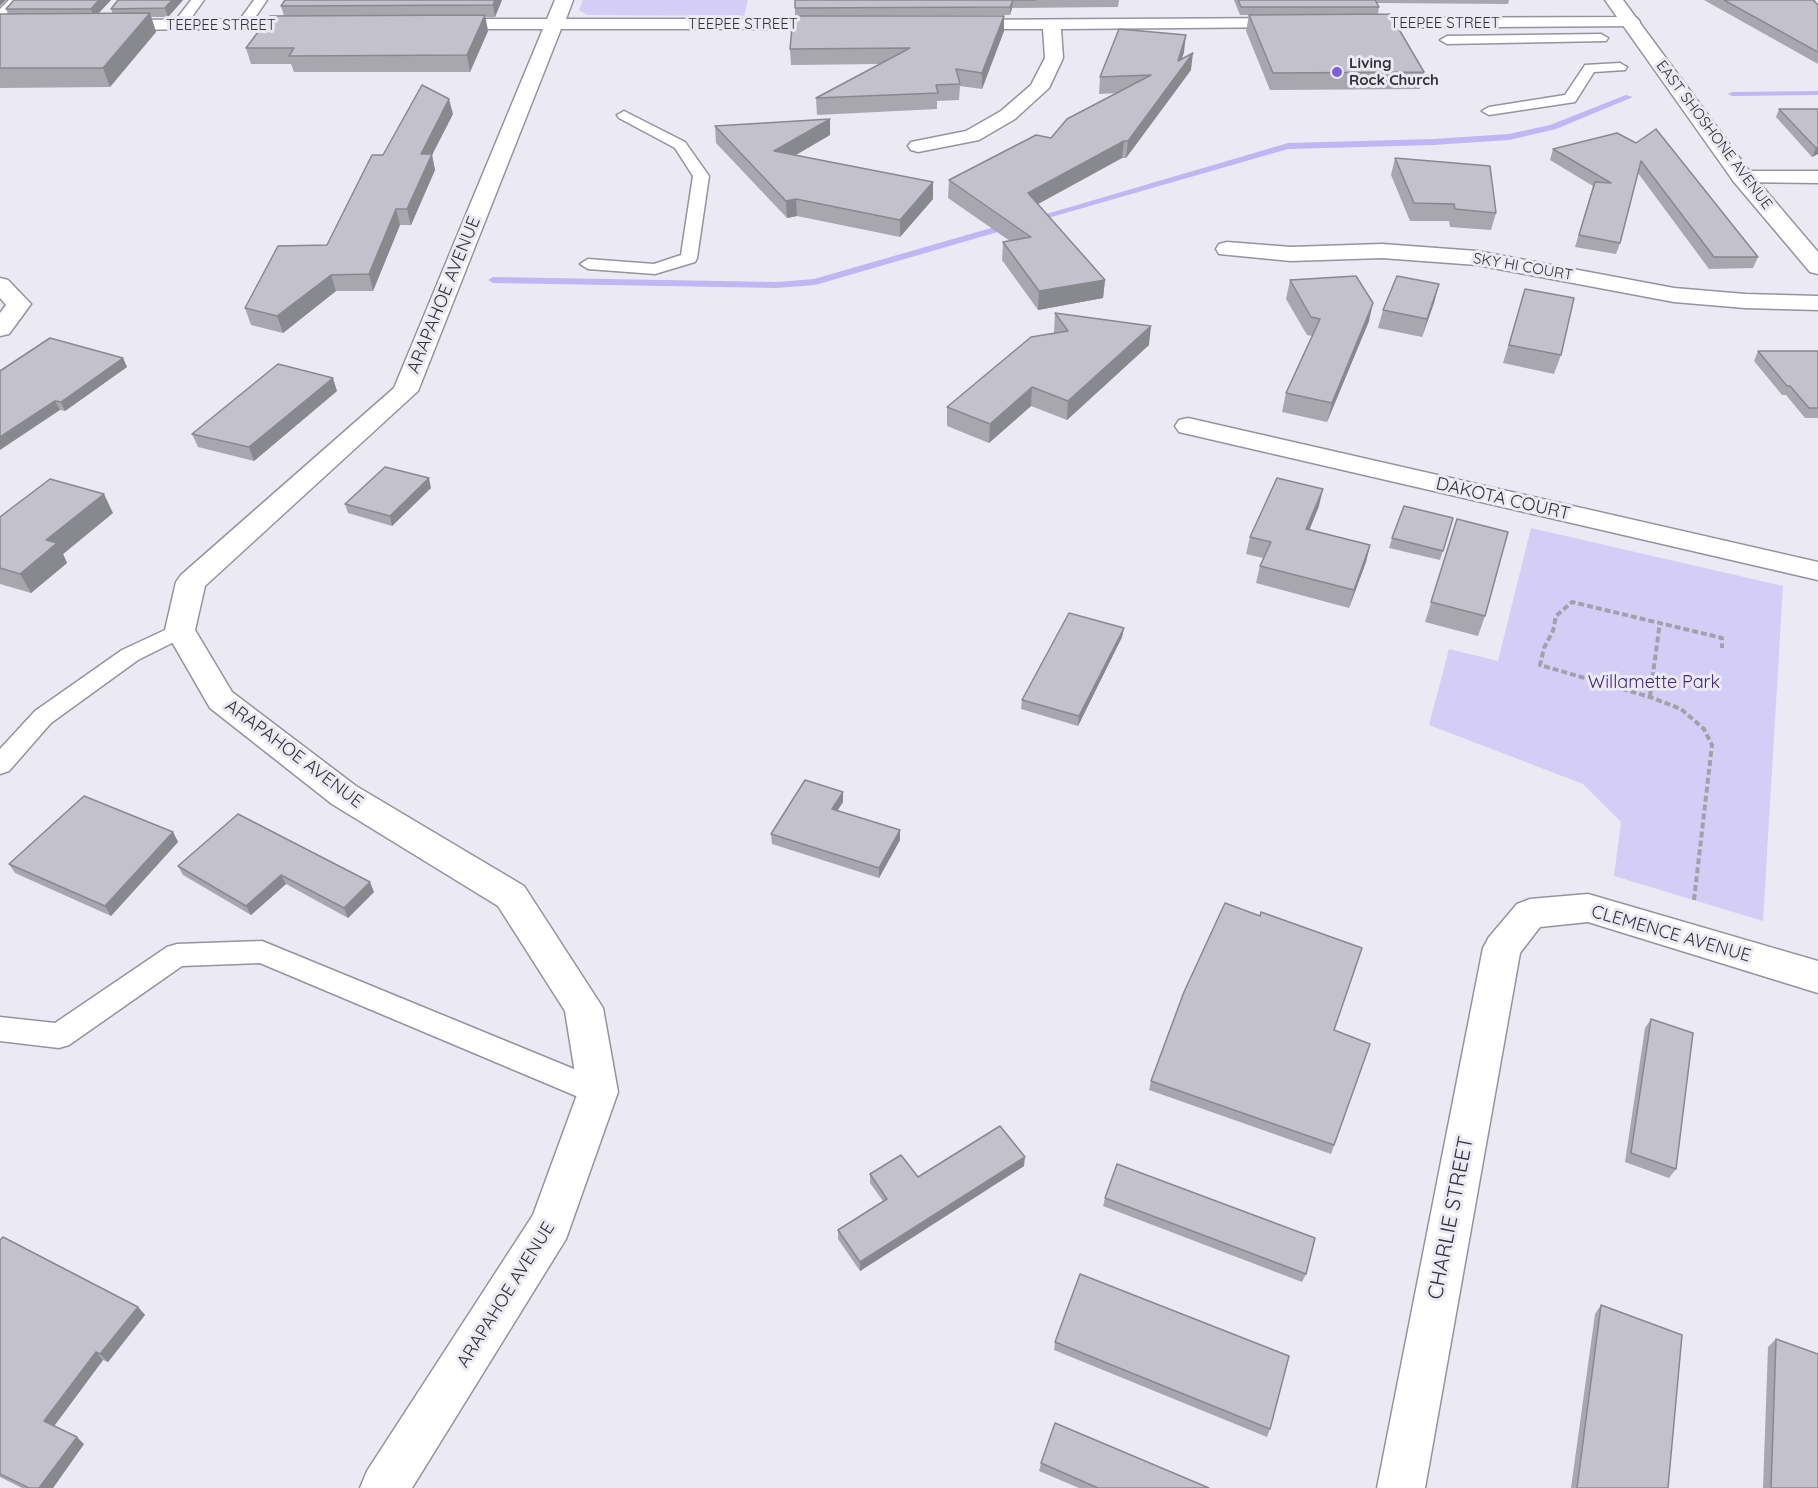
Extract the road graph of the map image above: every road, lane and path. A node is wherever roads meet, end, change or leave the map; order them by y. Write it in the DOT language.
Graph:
graph roads {
  1 [pos="16,0"];
  2 [pos="198,0"];
  3 [pos="261,0"];
  4 [pos="564,0"];
  5 [pos="1614,0"];
  6 [pos="113,8"];
  7 [pos="4,22"];
  8 [pos="1631,22"];
  9 [pos="1309,23"];
  10 [pos="1332,23"];
  11 [pos="324,24"];
  12 [pos="428,24"];
  13 [pos="555,24"];
  14 [pos="851,24"];
  15 [pos="946,24"];
  16 [pos="1052,24"];
  17 [pos="93,25"];
  18 [pos="179,25"];
  19 [pos="243,25"];
  20 [pos="1601,38"];
  21 [pos="1447,40"];
  22 [pos="1620,66"];
  23 [pos="1489,111"];
  24 [pos="624,115"];
  25 [pos="918,146"];
  26 [pos="1742,177"];
  27 [pos="1818,177"];
  28 [pos="1227,249"];
  29 [pos="588,264"];
  30 [pos="1818,267"];
  31 [pos="0,285"];
  32 [pos="1818,303"];
  33 [pos="0,329"];
  34 [pos="1188,426"];
  35 [pos="1818,571"];
  36 [pos="1660,622"];
  37 [pos="180,630"];
  38 [pos="1722,648"];
  39 [pos="1650,696"];
  40 [pos="0,765"];
  41 [pos="1694,903"];
  42 [pos="1502,948"];
  43 [pos="1818,977"];
  44 [pos="0,1029"];
  45 [pos="598,1092"];
  46 [pos="384,1488"];
  47 [pos="1401,1488"];
  1 -- 7 [label="lane"];
  2 -- 18 [label="lane"];
  3 -- 19 [label="lane"];
  4 -- 13 [label="street, ARAPAHOE AVENUE"];
  5 -- 8 [label="street, EAST SHOSHONE AVENUE"];
  6 -- 17 [label="lane"];
  8 -- 10 [label="street, TEEPEE STREET"];
  8 -- 26 [label="street, EAST SHOSHONE AVENUE"];
  9 -- 16 [label="street"];
  11 -- 19 [label="street, TEEPEE STREET"];
  12 -- 13 [label="street, TEEPEE STREET"];
  13 -- 14 [label="street, TEEPEE STREET"];
  13 -- 37 [label="street, ARAPAHOE AVENUE"];
  15 -- 16 [label="street"];
  16 -- 25 [label="street"];
  17 -- 18 [label="street, TEEPEE STREET"];
  18 -- 19 [label="street, TEEPEE STREET"];
  20 -- 21 [label="lane"];
  22 -- 23 [label="lane"];
  24 -- 29 [label="lane"];
  26 -- 27 [label="street"];
  26 -- 30 [label="street, EAST SHOSHONE AVENUE"];
  28 -- 32 [label="street, SKY HI COURT"];
  31 -- 33 [label="street"];
  34 -- 35 [label="street, DAKOTA COURT"];
  36 -- 38 [label="path"];
  36 -- 39 [label="path"];
  36 -- 39 [label="path"];
  37 -- 40 [label="lane"];
  37 -- 45 [label="street, ARAPAHOE AVENUE"];
  39 -- 41 [label="path"];
  42 -- 43 [label="street, CLEMENCE AVENUE"];
  42 -- 47 [label="street, CHARLIE STREET"];
  44 -- 45 [label="lane"];
  45 -- 46 [label="street, ARAPAHOE AVENUE"];
}
